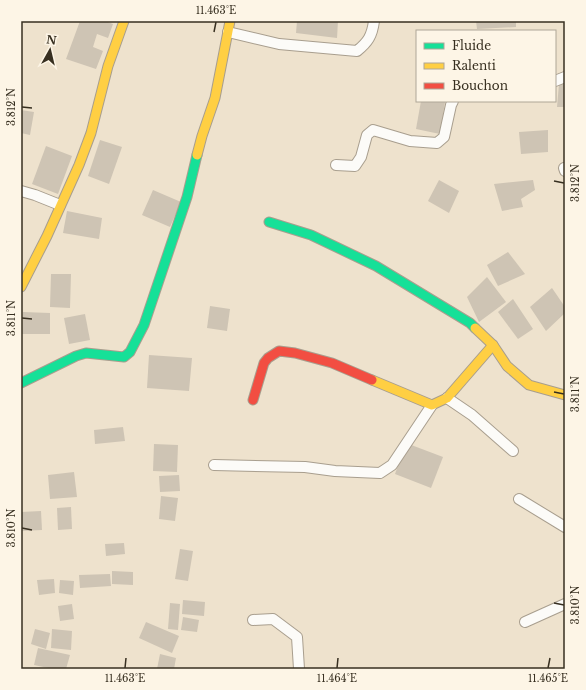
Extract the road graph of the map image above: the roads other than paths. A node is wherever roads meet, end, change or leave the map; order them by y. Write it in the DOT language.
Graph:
graph roads {
  1 [pos="124,21"];
  2 [pos="230,21"];
  3 [pos="374,21"];
  4 [pos="228,32"];
  5 [pos="452,102"];
  6 [pos="336,165"];
  7 [pos="21,191"];
  8 [pos="60,205"];
  9 [pos="269,222"];
  10 [pos="21,287"];
  11 [pos="493,345"];
  12 [pos="21,383"];
  13 [pos="565,395"];
  14 [pos="447,398"];
  15 [pos="253,400"];
  16 [pos="432,405"];
  17 [pos="513,451"];
  18 [pos="214,465"];
  19 [pos="519,499"];
  20 [pos="565,527"];
  21 [pos="565,604"];
  22 [pos="253,620"];
  23 [pos="525,622"];
  24 [pos="299,669"];
  1 -- 8 [label="street"];
  2 -- 4 [label="street"];
  3 -- 4 [label="street"];
  4 -- 12 [label="street"];
  5 -- 6 [label="street"];
  7 -- 8 [label="street"];
  8 -- 10 [label="street"];
  9 -- 11 [label="street"];
  11 -- 13 [label="street"];
  11 -- 14 [label="street"];
  14 -- 16 [label="street"];
  14 -- 17 [label="street"];
  15 -- 16 [label="street"];
  16 -- 18 [label="street"];
  19 -- 20 [label="street"];
  21 -- 23 [label="street"];
  22 -- 24 [label="street"];
}
